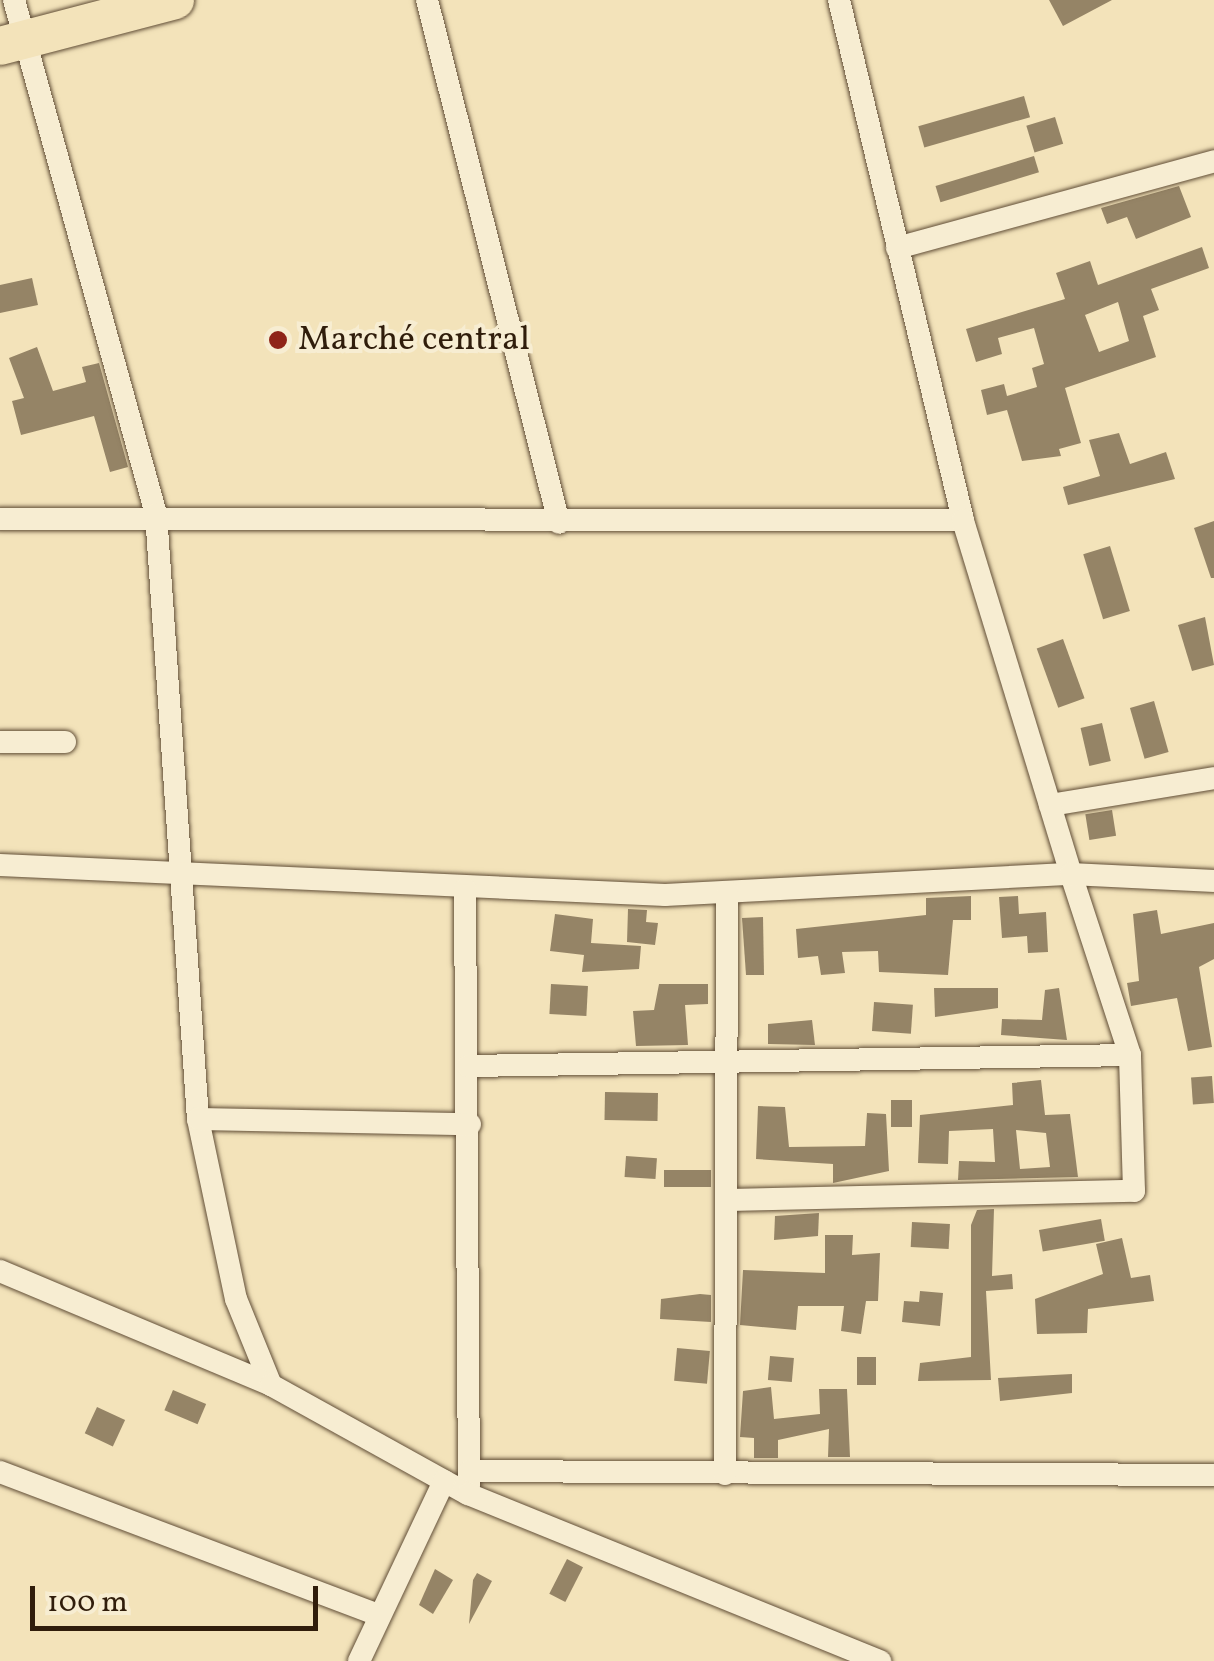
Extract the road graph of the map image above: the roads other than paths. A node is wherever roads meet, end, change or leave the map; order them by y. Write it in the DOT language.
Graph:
graph roads {
  1 [pos="14,0"];
  2 [pos="175,0"];
  3 [pos="427,0"];
  4 [pos="839,0"];
  5 [pos="13,43"];
  6 [pos="1214,160"];
  7 [pos="897,248"];
  8 [pos="156,514"];
  9 [pos="0,519"];
  10 [pos="963,520"];
  11 [pos="560,523"];
  12 [pos="0,742"];
  13 [pos="65,742"];
  14 [pos="1214,778"];
  15 [pos="1050,805"];
  16 [pos="0,866"];
  17 [pos="180,868"];
  18 [pos="1072,874"];
  19 [pos="1214,881"];
  20 [pos="465,890"];
  21 [pos="727,892"];
  22 [pos="1130,1056"];
  23 [pos="468,1066"];
  24 [pos="730,1066"];
  25 [pos="198,1119"];
  26 [pos="470,1124"];
  27 [pos="729,1200"];
  28 [pos="0,1271"];
  29 [pos="271,1384"];
  30 [pos="0,1472"];
  31 [pos="725,1474"];
  32 [pos="1214,1475"];
  33 [pos="444,1481"];
  34 [pos="469,1482"];
  35 [pos="376,1614"];
  36 [pos="359,1661"];
  37 [pos="880,1661"];
  1 -- 5 [label="street"];
  2 -- 5 [label="main road"];
  3 -- 11 [label="street"];
  4 -- 7 [label="street"];
  5 -- 8 [label="street"];
  6 -- 7 [label="street"];
  7 -- 10 [label="street"];
  8 -- 9 [label="street"];
  8 -- 11 [label="street"];
  8 -- 17 [label="street"];
  10 -- 11 [label="street"];
  10 -- 15 [label="street"];
  12 -- 13 [label="street"];
  14 -- 15 [label="street"];
  15 -- 18 [label="street"];
  16 -- 17 [label="street"];
  17 -- 20 [label="street"];
  17 -- 25 [label="street"];
  18 -- 19 [label="street"];
  18 -- 21 [label="street"];
  18 -- 22 [label="street"];
  20 -- 21 [label="street"];
  20 -- 23 [label="street"];
  21 -- 24 [label="street"];
  22 -- 24 [label="street"];
  22 -- 27 [label="street"];
  23 -- 24 [label="street"];
  23 -- 26 [label="street"];
  24 -- 27 [label="street"];
  25 -- 26 [label="street"];
  25 -- 29 [label="street"];
  26 -- 34 [label="street"];
  27 -- 31 [label="street"];
  28 -- 29 [label="street"];
  29 -- 33 [label="street"];
  30 -- 35 [label="street"];
  31 -- 32 [label="street"];
  31 -- 34 [label="street"];
  33 -- 34 [label="street"];
  33 -- 35 [label="street"];
  34 -- 37 [label="street"];
  35 -- 36 [label="street"];
}
